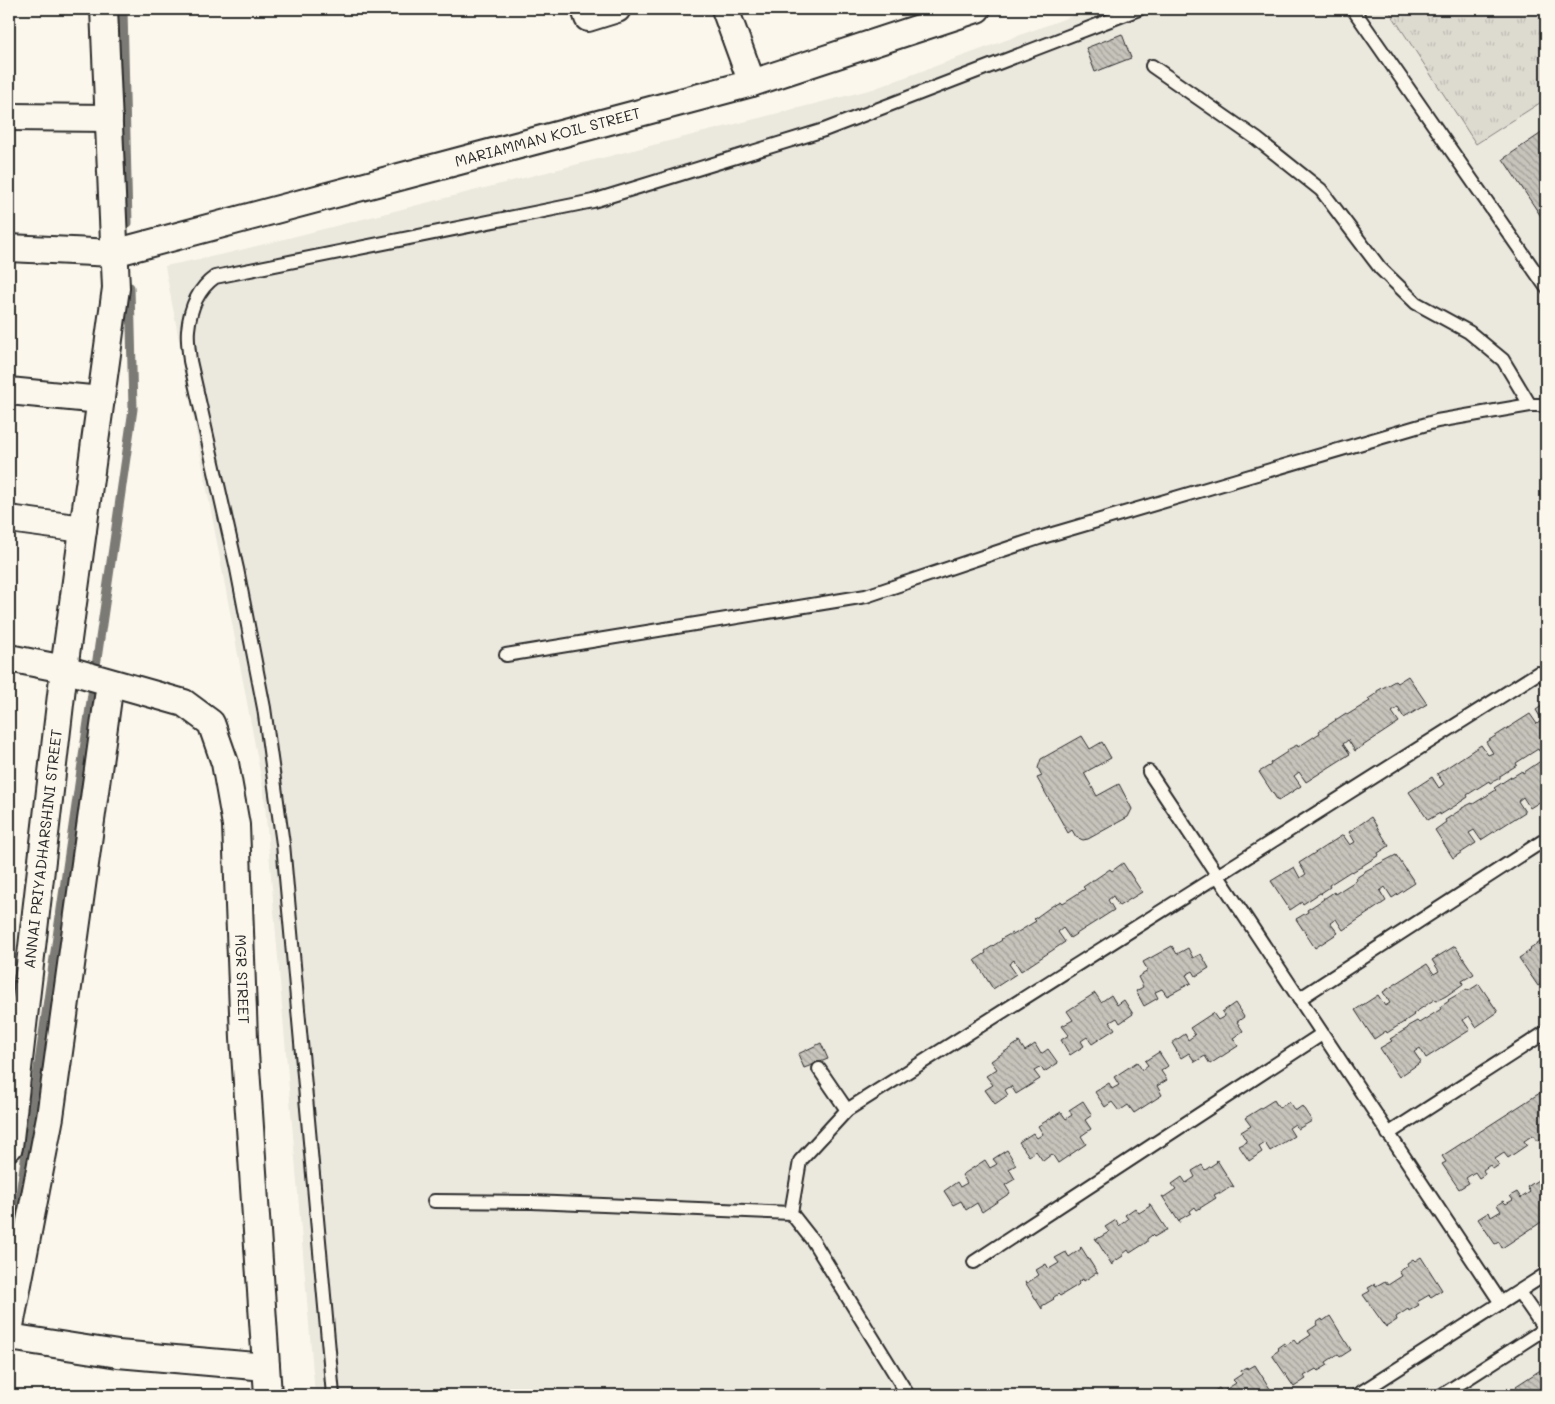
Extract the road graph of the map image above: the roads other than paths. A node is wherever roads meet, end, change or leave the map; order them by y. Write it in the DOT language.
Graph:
graph roads {
  1 [pos="104,9"];
  2 [pos="585,9"];
  3 [pos="617,9"];
  4 [pos="725,9"];
  5 [pos="977,9"];
  6 [pos="1139,9"];
  7 [pos="1353,9"];
  8 [pos="1152,66"];
  9 [pos="752,82"];
  10 [pos="9,117"];
  11 [pos="109,118"];
  12 [pos="9,248"];
  13 [pos="114,254"];
  14 [pos="1546,287"];
  15 [pos="9,391"];
  16 [pos="100,400"];
  17 [pos="1530,405"];
  18 [pos="1546,405"];
  19 [pos="9,519"];
  20 [pos="83,529"];
  21 [pos="506,655"];
  22 [pos="9,658"];
  23 [pos="64,669"];
  24 [pos="1546,677"];
  25 [pos="110,683"];
  26 [pos="1149,772"];
  27 [pos="1546,839"];
  28 [pos="1218,876"];
  29 [pos="1299,999"];
  30 [pos="1546,1032"];
  31 [pos="1322,1034"];
  32 [pos="819,1069"];
  33 [pos="847,1110"];
  34 [pos="1388,1134"];
  35 [pos="9,1147"];
  36 [pos="434,1201"];
  37 [pos="791,1213"];
  38 [pos="974,1262"];
  39 [pos="1546,1274"];
  40 [pos="1519,1292"];
  41 [pos="1500,1303"];
  42 [pos="1546,1329"];
  43 [pos="9,1331"];
  44 [pos="9,1336"];
  45 [pos="266,1367"];
  46 [pos="268,1395"];
  47 [pos="333,1395"];
  48 [pos="908,1395"];
  49 [pos="1357,1395"];
  50 [pos="1442,1395"];
  1 -- 11 [label="street, ANNAI PRIYADHARSHINI STREET"];
  2 -- 3 [label="street"];
  4 -- 9 [label="street"];
  5 -- 9 [label="street, MARIAMMAN KOIL STREET"];
  6 -- 47 [label="lane"];
  7 -- 14 [label="lane"];
  8 -- 17 [label="lane"];
  9 -- 13 [label="street, MARIAMMAN KOIL STREET"];
  10 -- 11 [label="street"];
  11 -- 13 [label="street, ANNAI PRIYADHARSHINI STREET"];
  12 -- 13 [label="street, MARIAMMAN KOIL STREET"];
  13 -- 16 [label="street, ANNAI PRIYADHARSHINI STREET"];
  15 -- 16 [label="street"];
  16 -- 20 [label="street, ANNAI PRIYADHARSHINI STREET"];
  17 -- 18 [label="lane"];
  17 -- 21 [label="lane"];
  19 -- 20 [label="street"];
  20 -- 23 [label="street, ANNAI PRIYADHARSHINI STREET"];
  22 -- 23 [label="street, MGR STREET"];
  23 -- 25 [label="street, MGR STREET"];
  23 -- 35 [label="street, ANNAI PRIYADHARSHINI STREET"];
  24 -- 28 [label="lane"];
  25 -- 43 [label="street"];
  25 -- 45 [label="street, MGR STREET"];
  26 -- 28 [label="lane"];
  27 -- 29 [label="lane"];
  28 -- 29 [label="lane"];
  28 -- 33 [label="lane"];
  29 -- 31 [label="lane"];
  30 -- 34 [label="lane"];
  31 -- 34 [label="lane"];
  31 -- 38 [label="lane"];
  32 -- 33 [label="lane"];
  33 -- 37 [label="lane"];
  34 -- 41 [label="lane"];
  36 -- 37 [label="lane"];
  37 -- 48 [label="lane"];
  39 -- 40 [label="lane"];
  40 -- 41 [label="lane"];
  40 -- 42 [label="lane"];
  41 -- 49 [label="lane"];
  42 -- 50 [label="lane"];
  44 -- 45 [label="street"];
  45 -- 46 [label="street, MGR STREET"];
}
